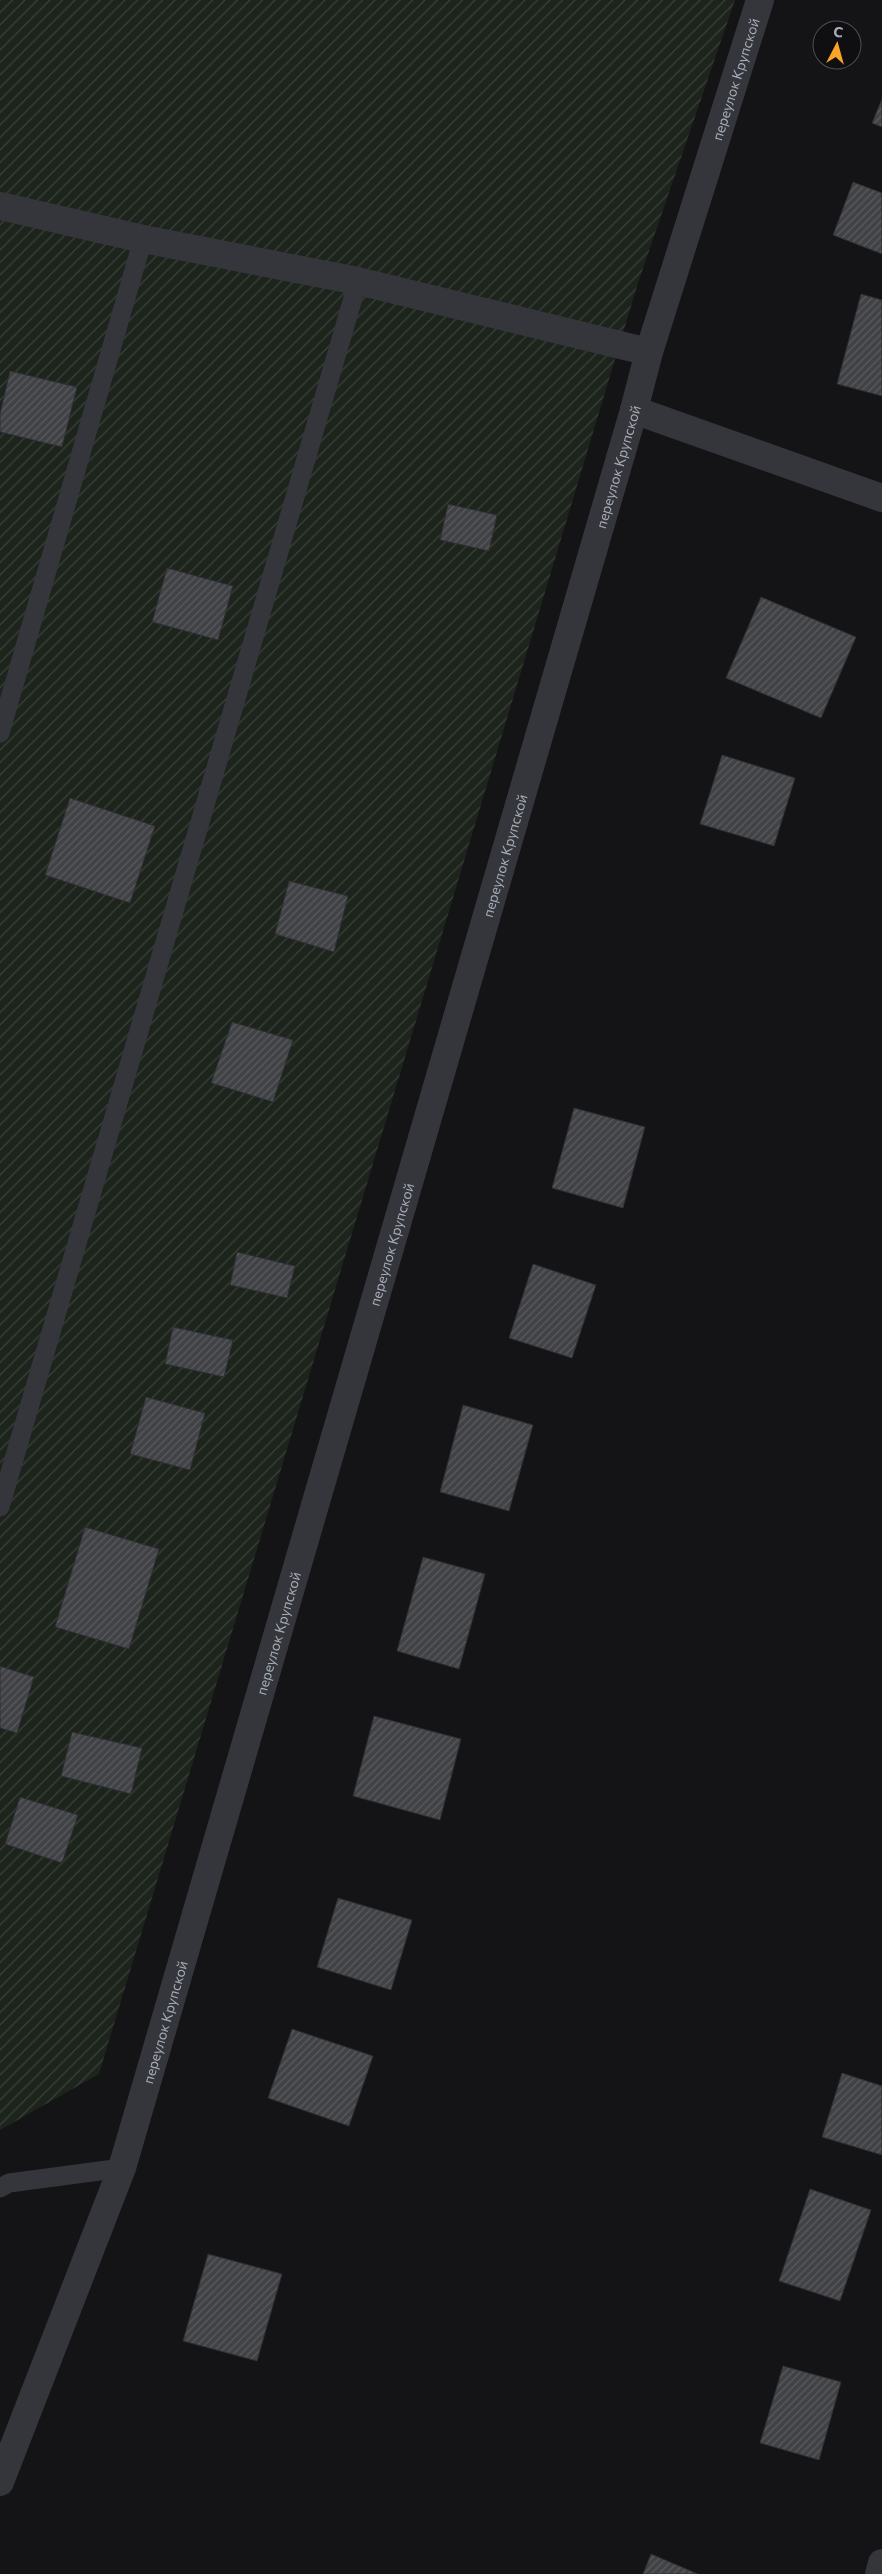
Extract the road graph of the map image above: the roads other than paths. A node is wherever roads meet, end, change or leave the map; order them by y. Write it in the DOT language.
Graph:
graph roads {
  1 [pos="760,0"];
  2 [pos="0,206"];
  3 [pos="143,239"];
  4 [pos="358,281"];
  5 [pos="649,352"];
  6 [pos="634,410"];
  7 [pos="882,498"];
  8 [pos="0,733"];
  9 [pos="0,1507"];
  10 [pos="122,2168"];
  11 [pos="0,2188"];
  12 [pos="0,2482"];
  13 [pos="882,2563"];
  14 [pos="879,2574"];
  1 -- 5 [label="street, переулок Крупской"];
  2 -- 3 [label="street"];
  3 -- 4 [label="street"];
  3 -- 8 [label="lane"];
  4 -- 5 [label="street"];
  4 -- 9 [label="lane"];
  5 -- 6 [label="street, переулок Крупской"];
  6 -- 7 [label="street"];
  6 -- 10 [label="street, переулок Крупской"];
  10 -- 11 [label="lane"];
  10 -- 12 [label="street, переулок Крупской"];
  13 -- 14 [label="street"];
}
